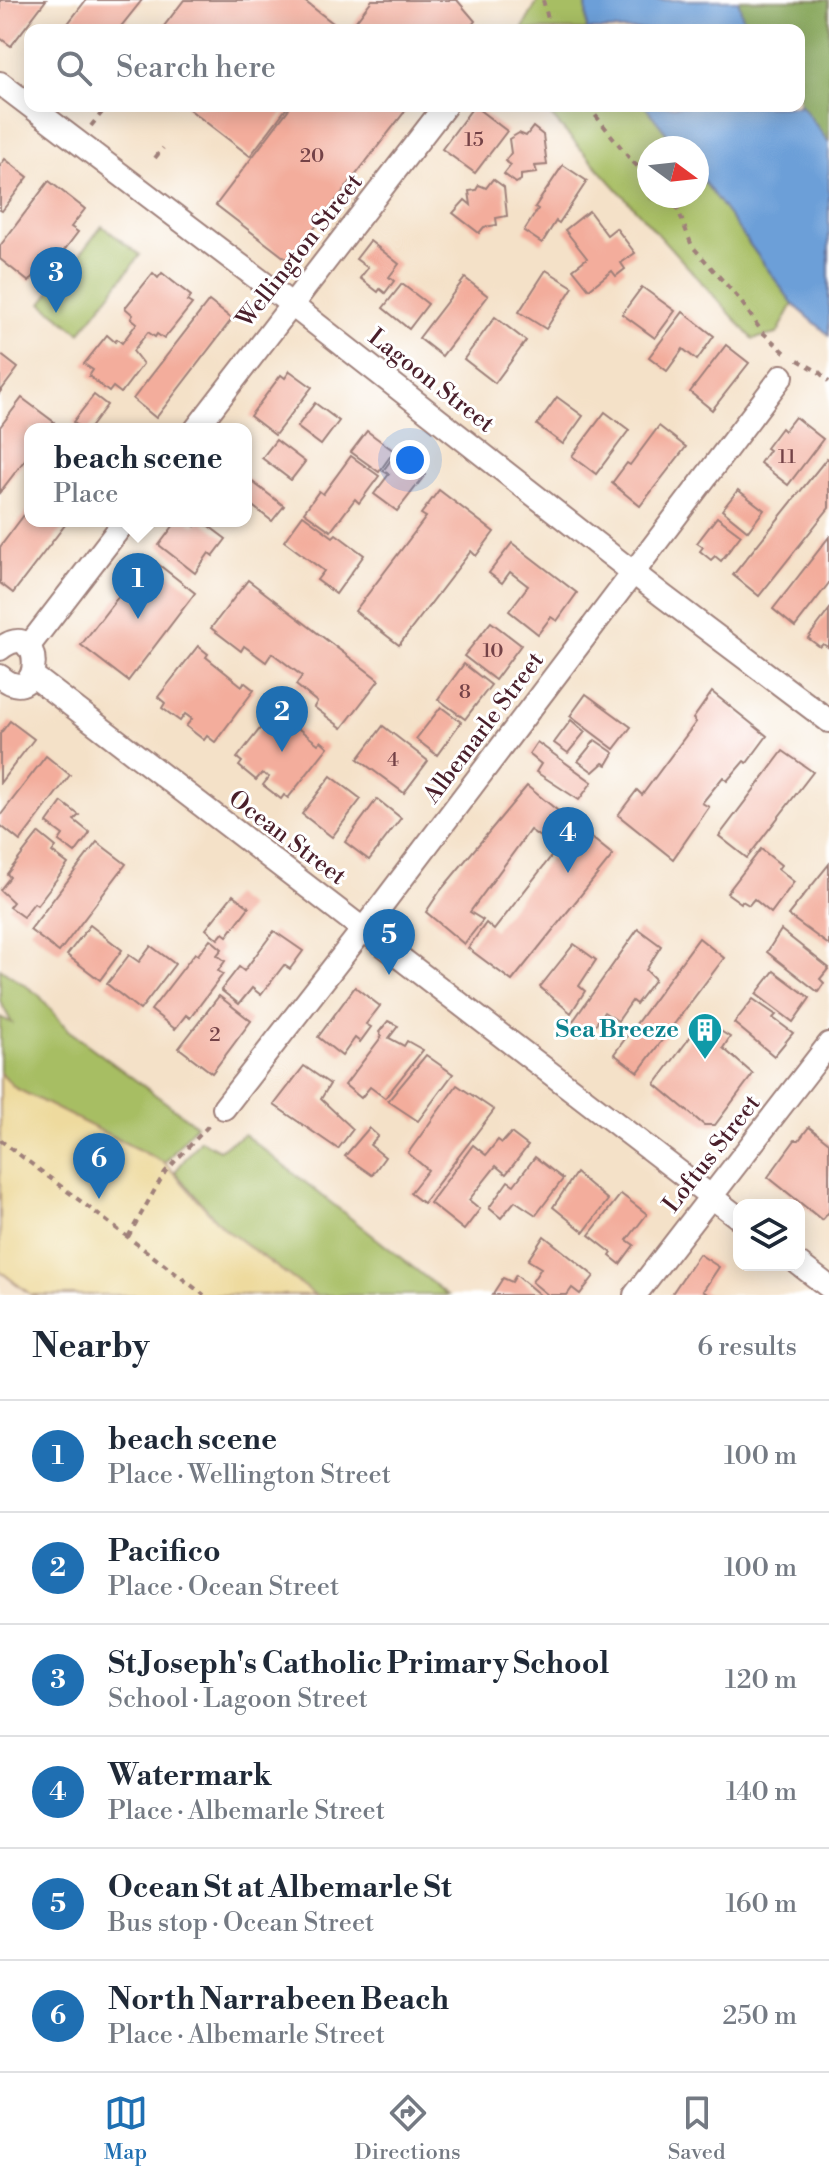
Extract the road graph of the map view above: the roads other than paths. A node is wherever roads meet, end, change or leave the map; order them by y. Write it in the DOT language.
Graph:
graph roads {
  1 [pos="0,83"];
  2 [pos="24,101"];
  3 [pos="38,112"];
  4 [pos="440,112"];
  5 [pos="291,305"];
  6 [pos="785,365"];
  7 [pos="201,423"];
  8 [pos="120,527"];
  9 [pos="635,573"];
  10 [pos="28,647"];
  11 [pos="0,649"];
  12 [pos="32,675"];
  13 [pos="1,679"];
  14 [pos="829,721"];
  15 [pos="364,929"];
  16 [pos="829,1044"];
  17 [pos="224,1108"];
  18 [pos="712,1196"];
  19 [pos="733,1213"];
  20 [pos="805,1269"];
  21 [pos="829,1287"];
  22 [pos="635,1295"];
  1 -- 2 [label="street, Lagoon Street"];
  3 -- 5 [label="street, Lagoon Street"];
  4 -- 5 [label="street, Wellington Street"];
  5 -- 7 [label="street, Wellington Street"];
  5 -- 9 [label="street, Lagoon Street"];
  6 -- 9 [label="street, Albemarle Street"];
  8 -- 10 [label="street"];
  9 -- 14 [label="street, Lagoon Street"];
  9 -- 15 [label="street, Albemarle Street"];
  10 -- 11 [label="street"];
  10 -- 12 [label="street"];
  12 -- 13 [label="street"];
  12 -- 15 [label="street, Ocean Street"];
  15 -- 17 [label="street, Albemarle Street"];
  15 -- 18 [label="street, Ocean Street"];
  16 -- 18 [label="street, Loftus Street"];
  18 -- 19 [label="street, Ocean Street"];
  18 -- 22 [label="street, Loftus Street"];
  20 -- 21 [label="street"];
}
